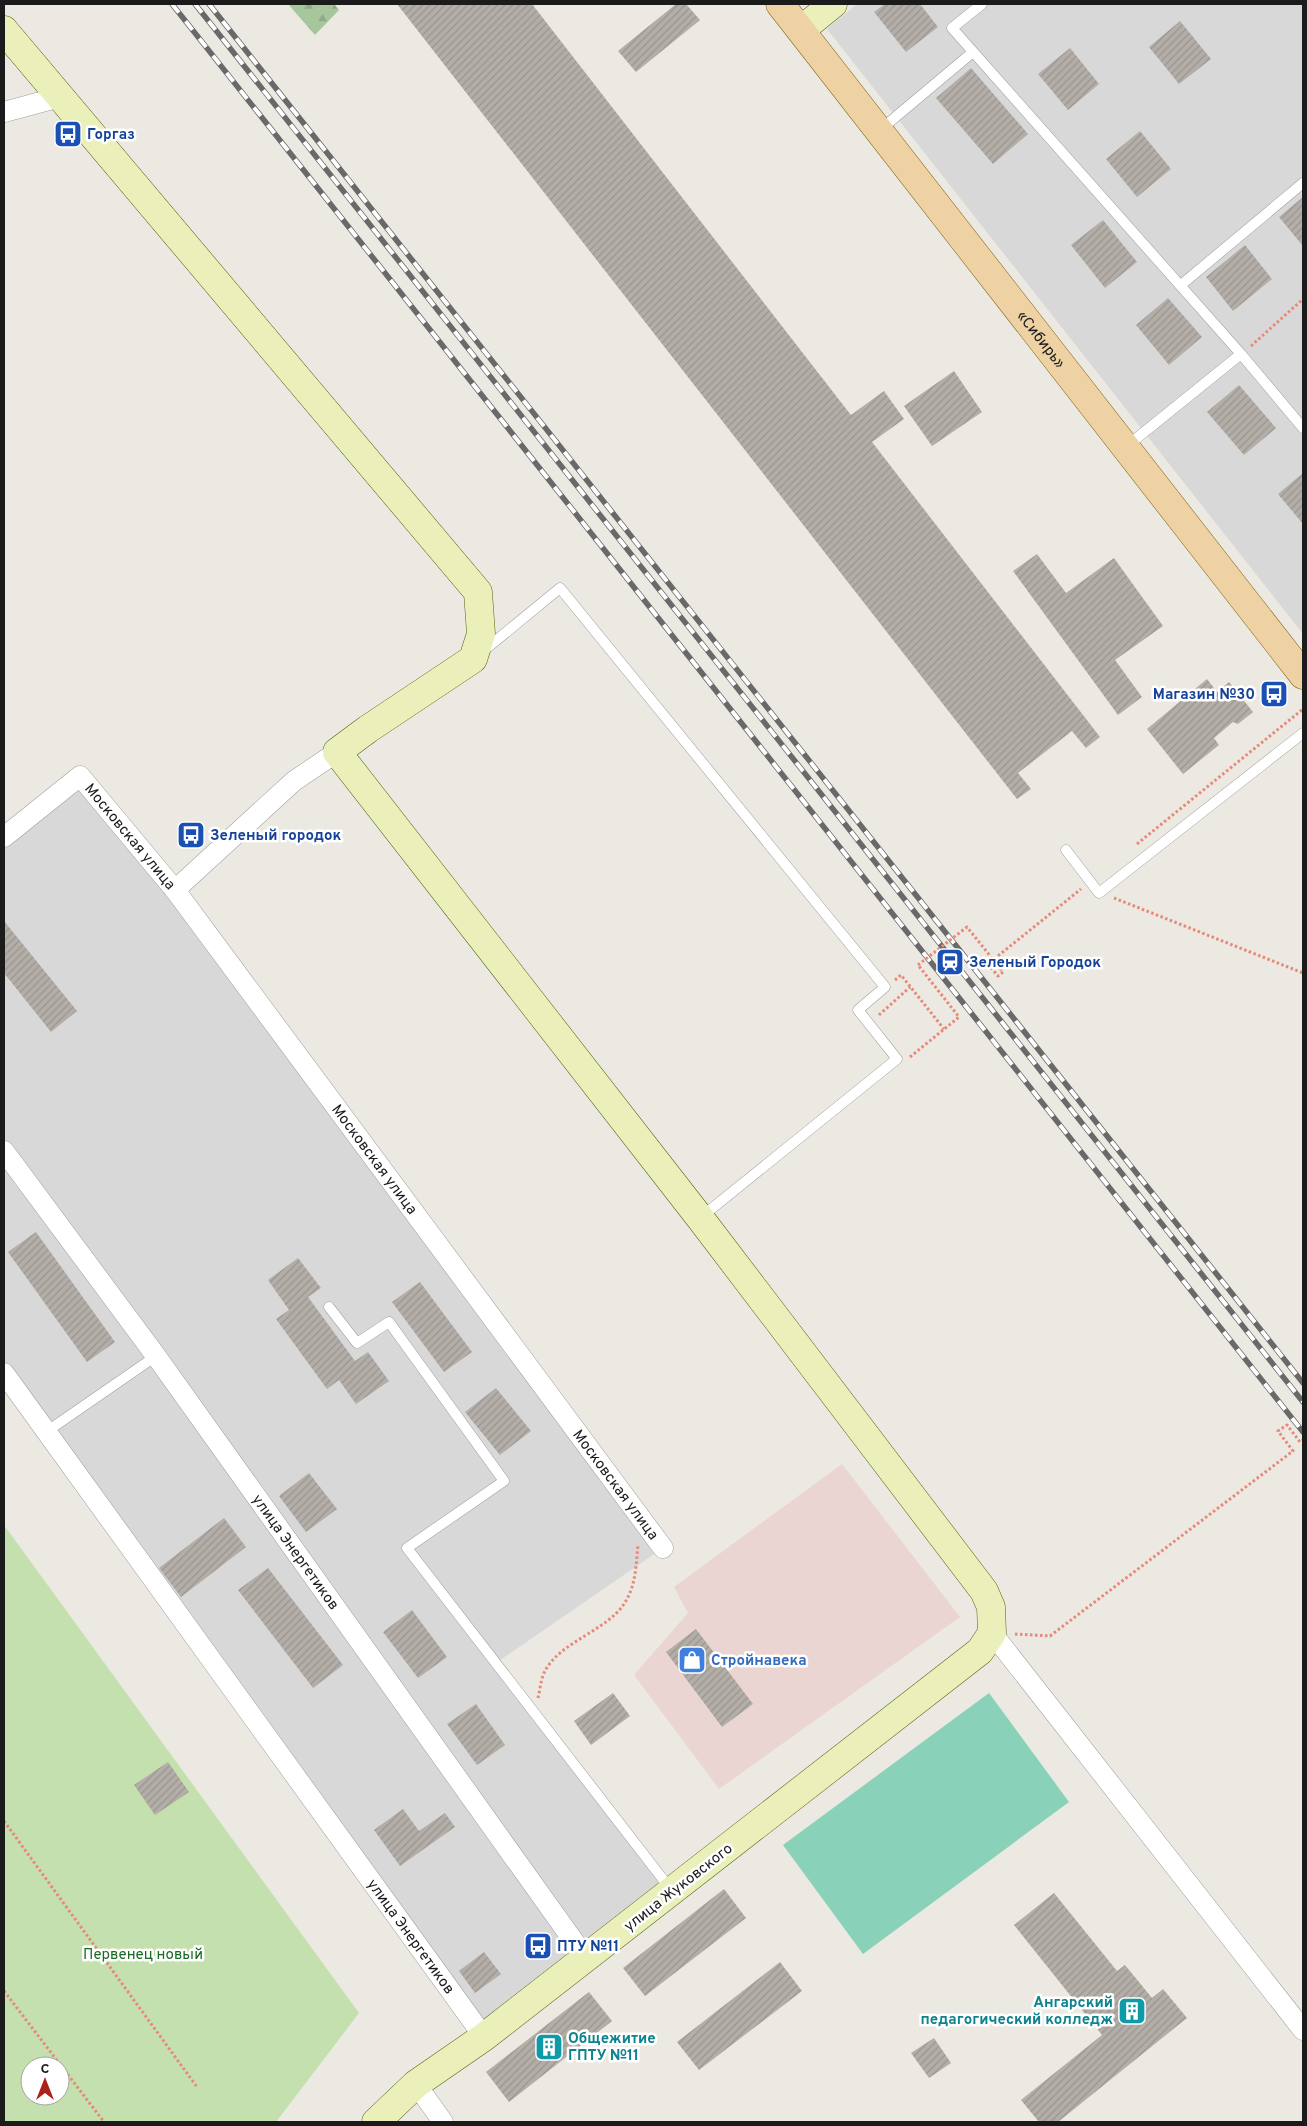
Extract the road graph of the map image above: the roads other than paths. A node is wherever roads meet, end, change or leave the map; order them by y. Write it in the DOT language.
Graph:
graph roads {
  1 [pos="780,4"];
  2 [pos="832,4"];
  3 [pos="982,4"];
  4 [pos="4,30"];
  5 [pos="801,30"];
  6 [pos="973,52"];
  7 [pos="60,96"];
  8 [pos="4,112"];
  9 [pos="879,131"];
  10 [pos="1303,183"];
  11 [pos="1181,285"];
  12 [pos="1241,354"];
  13 [pos="1303,428"];
  14 [pos="1126,446"];
  15 [pos="473,659"];
  16 [pos="1303,675"];
  17 [pos="1303,733"];
  18 [pos="337,752"];
  19 [pos="4,837"];
  20 [pos="1066,850"];
  21 [pos="175,890"];
  22 [pos="4,1151"];
  23 [pos="700,1218"];
  24 [pos="329,1307"];
  25 [pos="156,1356"];
  26 [pos="4,1373"];
  27 [pos="46,1432"];
  28 [pos="663,1548"];
  29 [pos="986,1642"];
  30 [pos="672,1892"];
  31 [pos="585,1957"];
  32 [pos="1303,2030"];
  33 [pos="484,2037"];
  34 [pos="416,2084"];
  35 [pos="376,2122"];
  36 [pos="443,2122"];
  1 -- 5 [label="main road, «Сибирь»"];
  2 -- 5 [label="street"];
  3 -- 6 [label="lane"];
  4 -- 7 [label="street"];
  5 -- 9 [label="main road, «Сибирь»"];
  6 -- 9 [label="lane"];
  6 -- 11 [label="lane"];
  7 -- 8 [label="street"];
  7 -- 15 [label="street"];
  9 -- 14 [label="main road, «Сибирь»"];
  10 -- 11 [label="lane"];
  11 -- 12 [label="lane"];
  12 -- 13 [label="lane"];
  12 -- 14 [label="lane"];
  14 -- 16 [label="main road, «Сибирь»"];
  15 -- 18 [label="street"];
  15 -- 23 [label="lane"];
  17 -- 20 [label="lane"];
  18 -- 21 [label="street"];
  18 -- 23 [label="street"];
  19 -- 21 [label="street, Московская улица"];
  21 -- 28 [label="street, Московская улица"];
  22 -- 25 [label="street, улица Энергетиков"];
  23 -- 29 [label="street"];
  24 -- 30 [label="lane"];
  25 -- 27 [label="lane"];
  25 -- 31 [label="street, улица Энергетиков"];
  26 -- 27 [label="street, улица Энергетиков"];
  27 -- 33 [label="street, улица Энергетиков"];
  29 -- 30 [label="street, улица Жуковского"];
  29 -- 32 [label="street"];
  30 -- 31 [label="street, улица Жуковского"];
  31 -- 33 [label="street, улица Жуковского"];
  33 -- 34 [label="street, улица Жуковского"];
  34 -- 35 [label="street, улица Жуковского"];
  34 -- 36 [label="street"];
}
